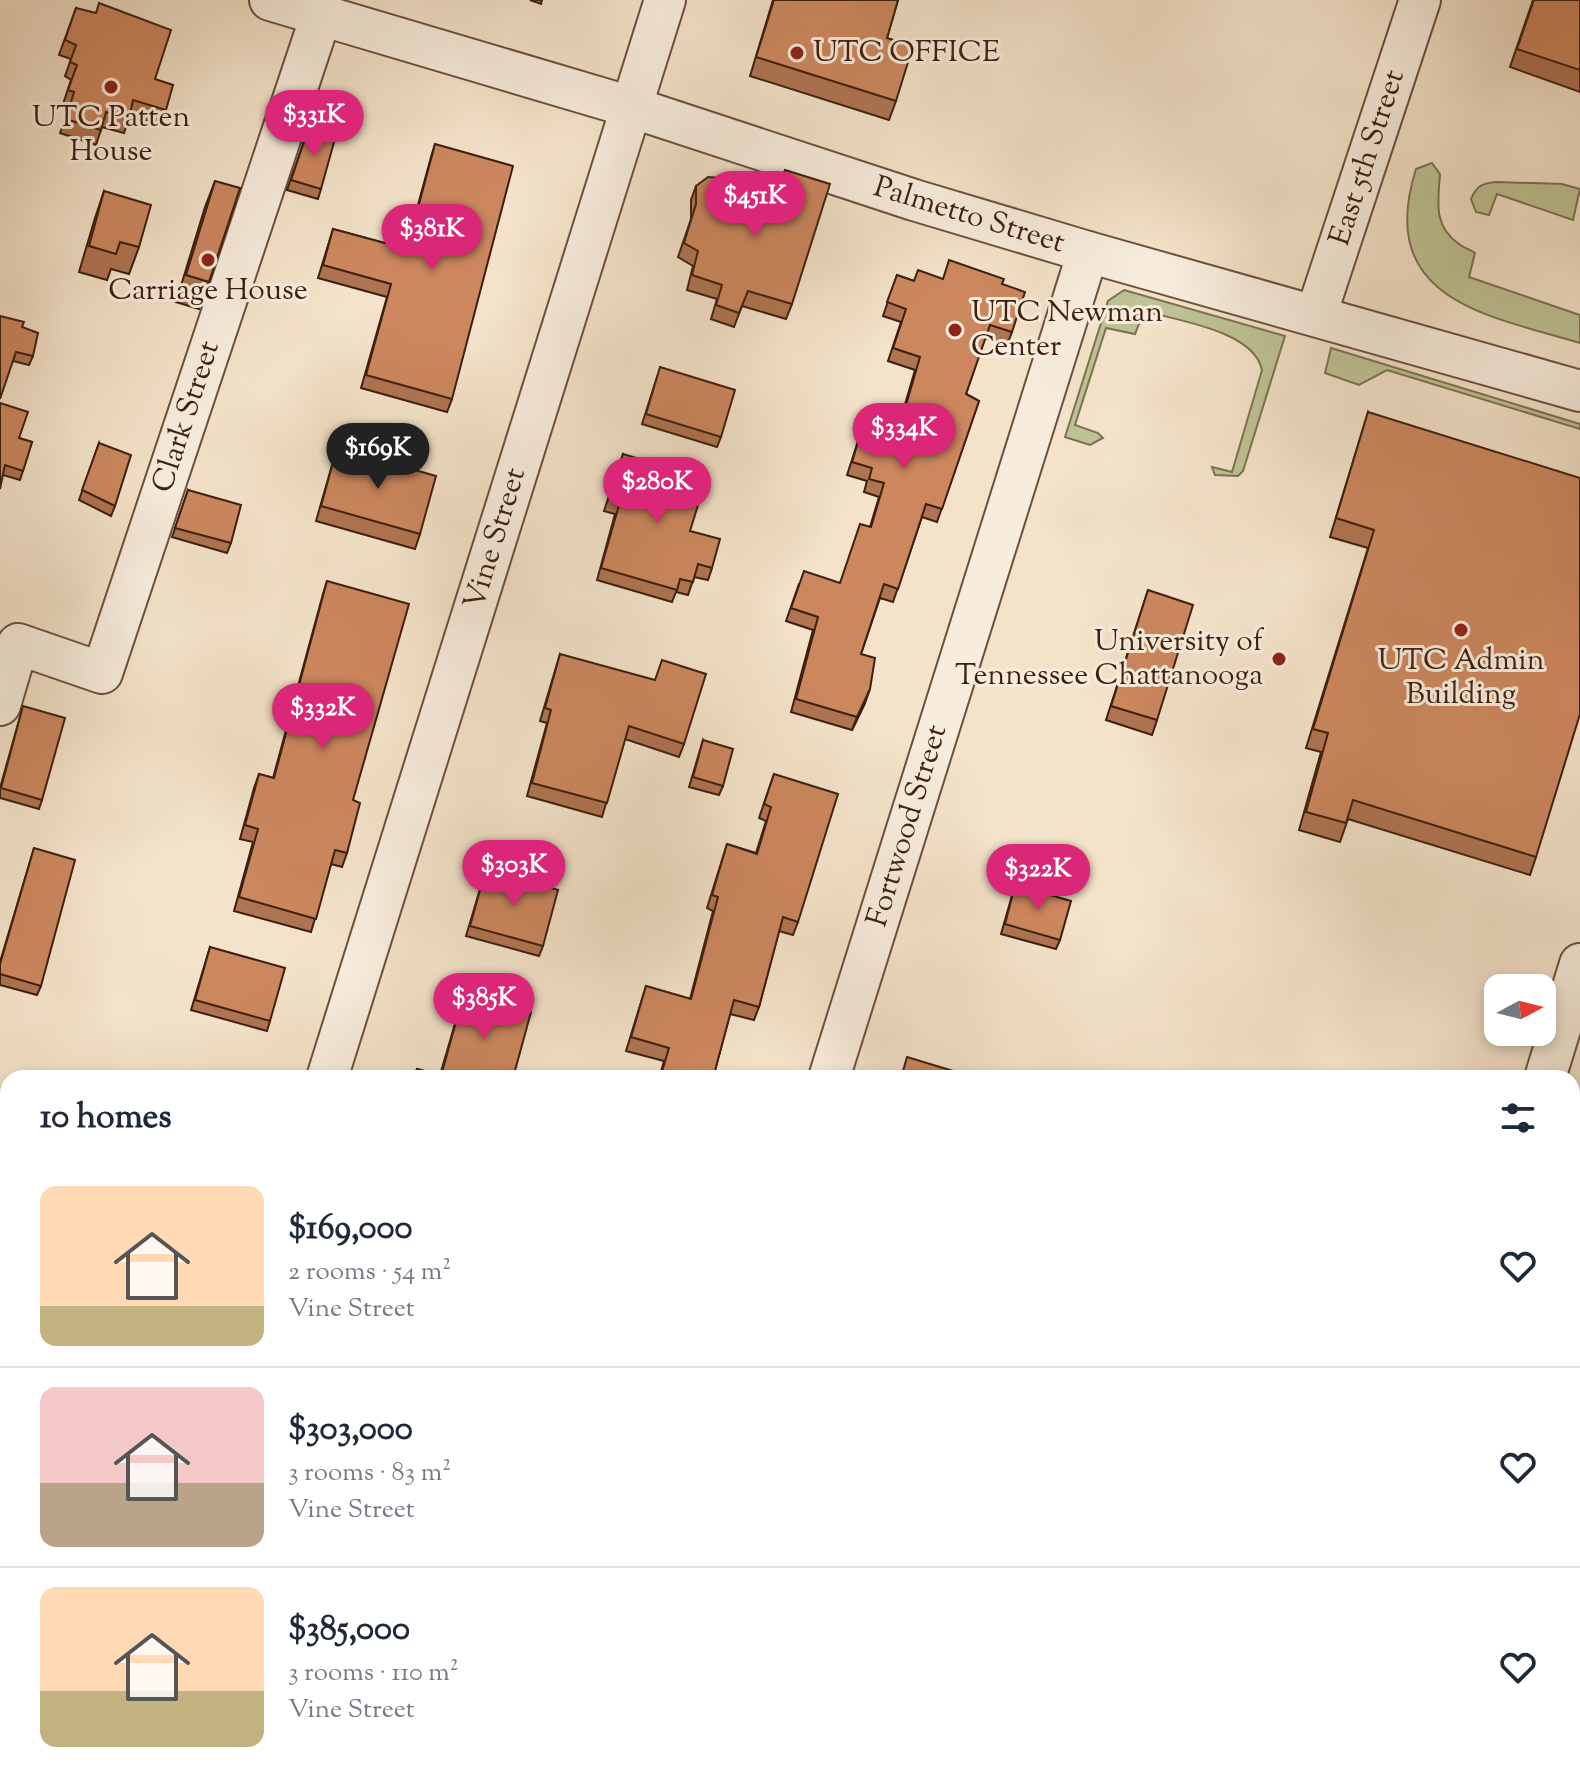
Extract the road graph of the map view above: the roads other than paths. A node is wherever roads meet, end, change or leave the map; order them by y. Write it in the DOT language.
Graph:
graph roads {
  1 [pos="270,0"];
  2 [pos="665,0"];
  3 [pos="1420,0"];
  4 [pos="321,16"];
  5 [pos="631,107"];
  6 [pos="1088,252"];
  7 [pos="1316,315"];
  8 [pos="1580,391"];
  9 [pos="0,705"];
  10 [pos="1577,982"];
  11 [pos="330,1070"];
  12 [pos="832,1070"];
  13 [pos="1548,1070"];
  1 -- 4 [label="street, Palmetto Street"];
  2 -- 5 [label="street, Vine Street"];
  3 -- 7 [label="street, East 5th Street"];
  4 -- 5 [label="street, Palmetto Street"];
  4 -- 9 [label="street, Clark Street"];
  5 -- 6 [label="street, Palmetto Street"];
  5 -- 11 [label="street, Vine Street"];
  6 -- 7 [label="street, Palmetto Street"];
  6 -- 12 [label="street, Fortwood Street"];
  7 -- 8 [label="street, Palmetto Street"];
  10 -- 13 [label="street"];
}
